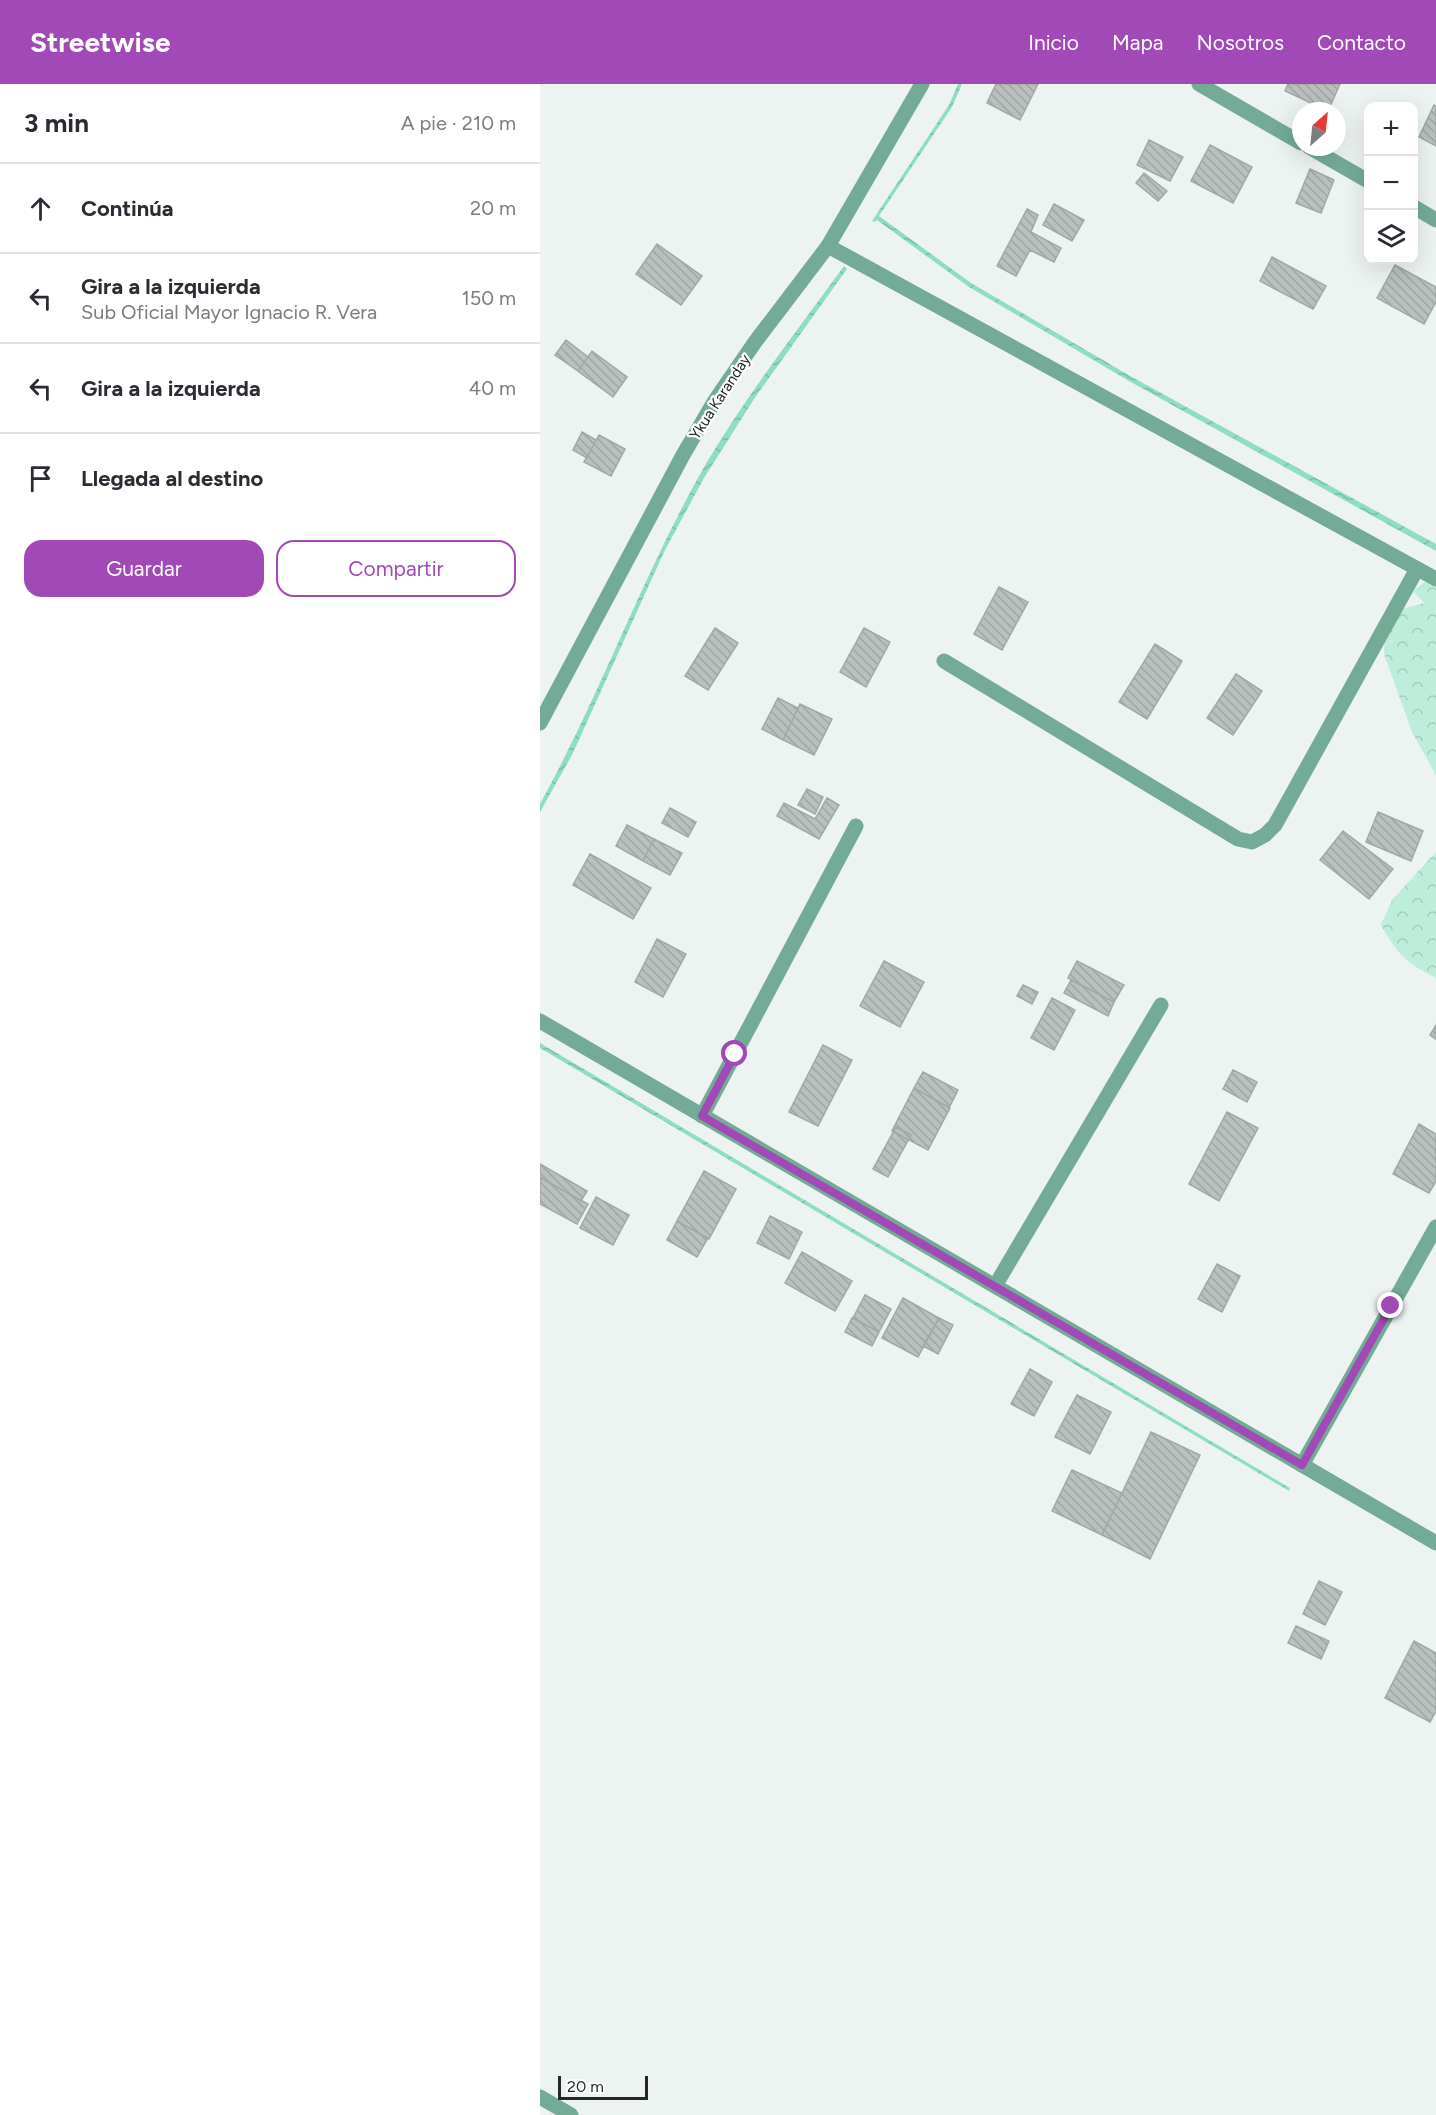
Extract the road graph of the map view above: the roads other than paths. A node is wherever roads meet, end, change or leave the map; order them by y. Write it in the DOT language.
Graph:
graph roads {
  1 [pos="922,84"];
  2 [pos="1198,84"];
  3 [pos="1292,137"];
  4 [pos="1325,156"];
  5 [pos="1364,179"];
  6 [pos="1418,210"];
  7 [pos="1436,220"];
  8 [pos="828,246"];
  9 [pos="1417,569"];
  10 [pos="1436,579"];
  11 [pos="944,661"];
  12 [pos="540,723"];
  13 [pos="855,826"];
  14 [pos="1161,1005"];
  15 [pos="540,1021"];
  16 [pos="702,1116"];
  17 [pos="1436,1227"];
  18 [pos="995,1287"];
  19 [pos="1302,1465"];
  20 [pos="1436,1544"];
  21 [pos="540,2097"];
  22 [pos="571,2115"];
  1 -- 8 [label="street, Ykua Karanday"];
  2 -- 3 [label="street"];
  4 -- 5 [label="street"];
  6 -- 7 [label="street"];
  8 -- 9 [label="street"];
  8 -- 12 [label="street, Ykua Karanday"];
  9 -- 10 [label="street"];
  9 -- 11 [label="street"];
  13 -- 16 [label="street"];
  14 -- 18 [label="street"];
  15 -- 16 [label="street"];
  16 -- 18 [label="street"];
  17 -- 19 [label="street"];
  18 -- 19 [label="street"];
  19 -- 20 [label="street"];
  21 -- 22 [label="street"];
}
